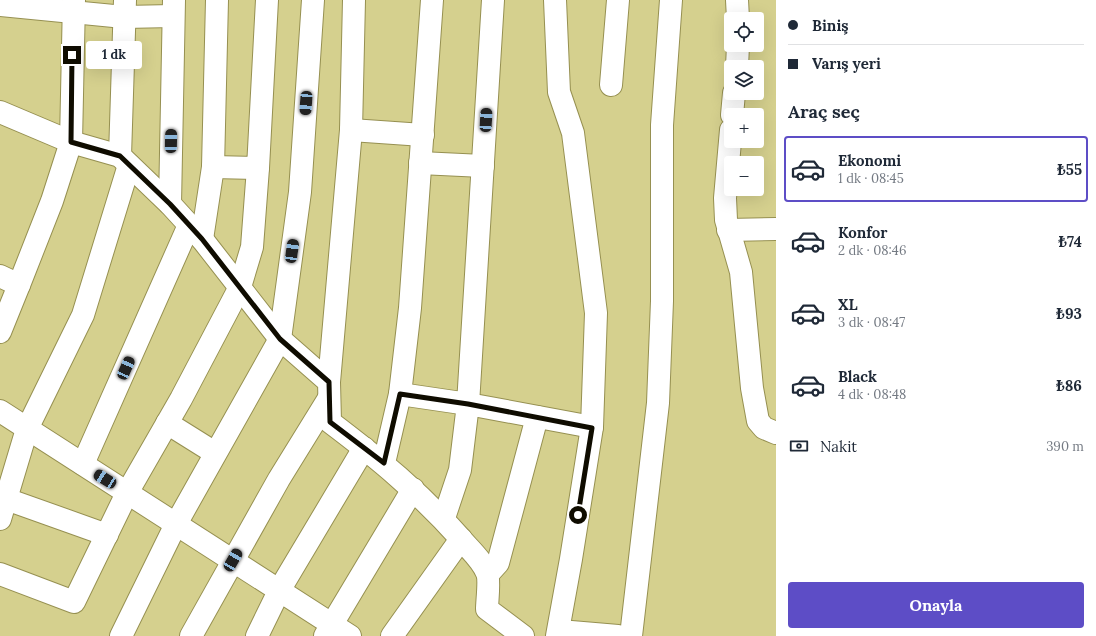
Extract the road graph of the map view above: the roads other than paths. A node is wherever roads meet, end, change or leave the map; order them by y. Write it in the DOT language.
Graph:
graph roads {
  1 [pos="217,0"];
  2 [pos="267,0"];
  3 [pos="313,0"];
  4 [pos="354,0"];
  5 [pos="432,0"];
  6 [pos="493,0"];
  7 [pos="555,0"];
  8 [pos="618,0"];
  9 [pos="671,0"];
  10 [pos="737,0"];
  11 [pos="26,4"];
  12 [pos="74,6"];
  13 [pos="1,8"];
  14 [pos="125,8"];
  15 [pos="173,8"];
  16 [pos="738,12"];
  17 [pos="612,85"];
  18 [pos="0,112"];
  19 [pos="351,130"];
  20 [pos="422,135"];
  21 [pos="71,142"];
  22 [pos="729,148"];
  23 [pos="125,161"];
  24 [pos="420,163"];
  25 [pos="483,166"];
  26 [pos="213,167"];
  27 [pos="258,168"];
  28 [pos="170,204"];
  29 [pos="776,229"];
  30 [pos="728,230"];
  31 [pos="195,232"];
  32 [pos="9,280"];
  33 [pos="240,287"];
  34 [pos="0,332"];
  35 [pos="280,339"];
  36 [pos="329,390"];
  37 [pos="400,394"];
  38 [pos="468,404"];
  39 [pos="0,411"];
  40 [pos="537,417"];
  41 [pos="167,423"];
  42 [pos="27,428"];
  43 [pos="592,428"];
  44 [pos="776,433"];
  45 [pos="364,448"];
  46 [pos="215,453"];
  47 [pos="384,463"];
  48 [pos="83,464"];
  49 [pos="413,489"];
  50 [pos="127,493"];
  51 [pos="3,509"];
  52 [pos="444,518"];
  53 [pos="176,524"];
  54 [pos="107,535"];
  55 [pos="461,539"];
  56 [pos="233,560"];
  57 [pos="0,574"];
  58 [pos="488,574"];
  59 [pos="280,589"];
  60 [pos="328,630"];
  61 [pos="121,636"];
  62 [pos="191,636"];
  63 [pos="257,636"];
  64 [pos="350,636"];
  65 [pos="392,636"];
  66 [pos="523,636"];
  67 [pos="557,636"];
  68 [pos="563,636"];
  69 [pos="618,636"];
  70 [pos="631,636"];
  1 -- 26 [label="street"];
  2 -- 27 [label="street"];
  3 -- 35 [label="street"];
  4 -- 19 [label="street"];
  5 -- 20 [label="street"];
  6 -- 25 [label="street"];
  7 -- 43 [label="street"];
  8 -- 17 [label="street"];
  9 -- 70 [label="street"];
  10 -- 16 [label="street"];
  11 -- 12 [label="street"];
  11 -- 13 [label="street"];
  12 -- 14 [label="street"];
  12 -- 21 [label="street"];
  14 -- 15 [label="street"];
  14 -- 23 [label="street"];
  15 -- 28 [label="street"];
  18 -- 21 [label="street"];
  19 -- 20 [label="street"];
  19 -- 36 [label="street"];
  20 -- 24 [label="street"];
  21 -- 23 [label="street"];
  21 -- 32 [label="street"];
  22 -- 30 [label="street"];
  23 -- 28 [label="street"];
  23 -- 42 [label="street"];
  24 -- 25 [label="street"];
  24 -- 37 [label="street"];
  25 -- 38 [label="street"];
  26 -- 27 [label="street"];
  26 -- 31 [label="street"];
  27 -- 33 [label="street"];
  28 -- 31 [label="street"];
  29 -- 30 [label="street"];
  30 -- 44 [label="street"];
  31 -- 33 [label="street"];
  31 -- 48 [label="street"];
  32 -- 34 [label="street"];
  33 -- 35 [label="street"];
  33 -- 41 [label="street"];
  35 -- 36 [label="street"];
  35 -- 46 [label="street"];
  36 -- 45 [label="street"];
  36 -- 56 [label="street"];
  37 -- 38 [label="street"];
  37 -- 47 [label="street"];
  38 -- 40 [label="street"];
  38 -- 52 [label="street"];
  39 -- 42 [label="street"];
  40 -- 43 [label="street"];
  40 -- 58 [label="street"];
  41 -- 46 [label="street"];
  41 -- 50 [label="street"];
  42 -- 48 [label="street"];
  42 -- 51 [label="street"];
  43 -- 67 [label="street"];
  45 -- 47 [label="street"];
  45 -- 59 [label="street"];
  46 -- 53 [label="street"];
  47 -- 49 [label="street"];
  48 -- 50 [label="street"];
  49 -- 52 [label="street"];
  49 -- 60 [label="street"];
  50 -- 53 [label="street"];
  50 -- 54 [label="street"];
  51 -- 54 [label="street"];
  52 -- 55 [label="street"];
  53 -- 56 [label="street"];
  53 -- 61 [label="street"];
  54 -- 57 [label="street"];
  55 -- 58 [label="street"];
  55 -- 65 [label="street"];
  56 -- 59 [label="street"];
  56 -- 62 [label="street"];
  58 -- 66 [label="street"];
  59 -- 60 [label="street"];
  59 -- 63 [label="street"];
  60 -- 64 [label="street"];
  68 -- 69 [label="street"];
}
